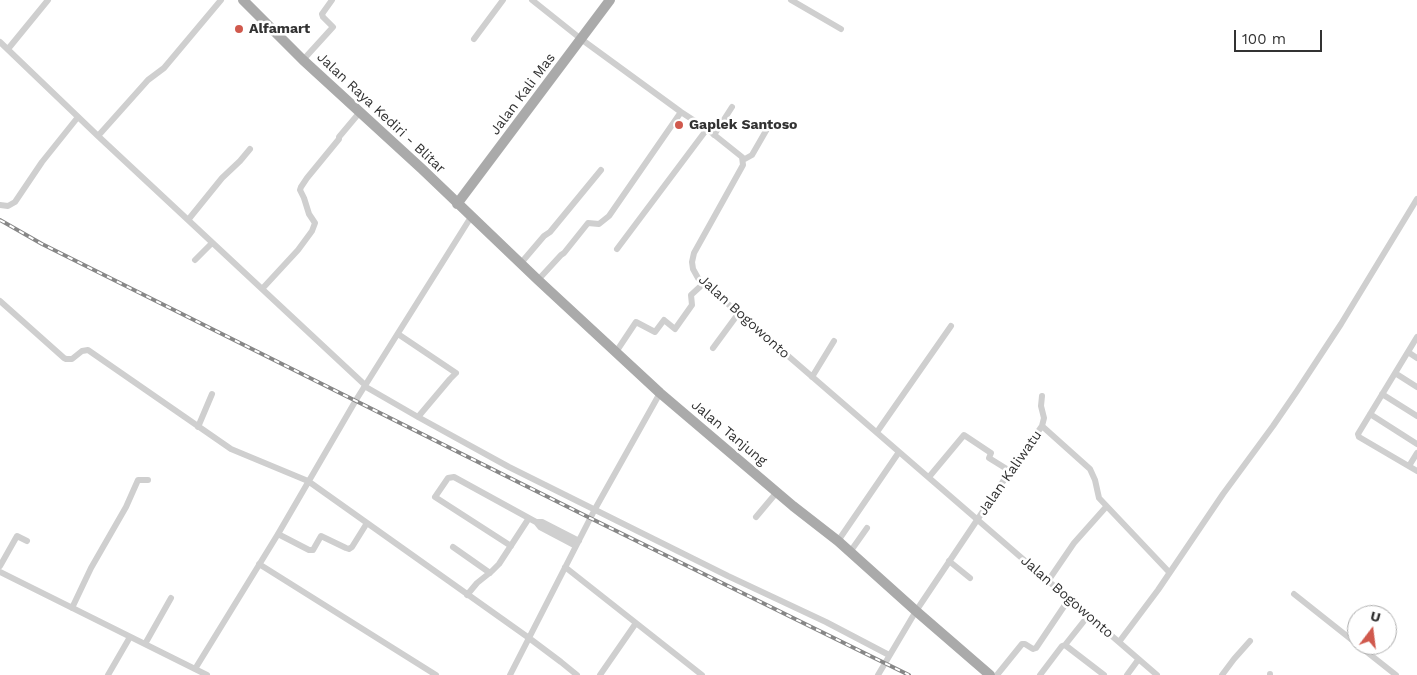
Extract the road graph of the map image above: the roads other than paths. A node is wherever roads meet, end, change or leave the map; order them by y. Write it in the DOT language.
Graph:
graph roads {
  1 [pos="48,0"];
  2 [pos="221,0"];
  3 [pos="243,0"];
  4 [pos="332,0"];
  5 [pos="503,0"];
  6 [pos="532,0"];
  7 [pos="610,0"];
  8 [pos="791,0"];
  9 [pos="841,30"];
  10 [pos="474,39"];
  11 [pos="581,39"];
  12 [pos="0,42"];
  13 [pos="8,49"];
  14 [pos="304,60"];
  15 [pos="732,107"];
  16 [pos="360,112"];
  17 [pos="681,112"];
  18 [pos="78,117"];
  19 [pos="707,129"];
  20 [pos="767,129"];
  21 [pos="714,135"];
  22 [pos="98,136"];
  23 [pos="250,149"];
  24 [pos="743,160"];
  25 [pos="601,170"];
  26 [pos="1417,199"];
  27 [pos="457,204"];
  28 [pos="0,205"];
  29 [pos="472,217"];
  30 [pos="188,220"];
  31 [pos="212,243"];
  32 [pos="617,249"];
  33 [pos="195,260"];
  34 [pos="520,263"];
  35 [pos="538,280"];
  36 [pos="703,284"];
  37 [pos="262,289"];
  38 [pos="0,301"];
  39 [pos="738,314"];
  40 [pos="951,326"];
  41 [pos="398,334"];
  42 [pos="1417,337"];
  43 [pos="834,341"];
  44 [pos="713,348"];
  45 [pos="616,352"];
  46 [pos="1408,352"];
  47 [pos="1417,358"];
  48 [pos="1395,372"];
  49 [pos="812,377"];
  50 [pos="365,386"];
  51 [pos="1417,387"];
  52 [pos="660,393"];
  53 [pos="212,394"];
  54 [pos="1382,394"];
  55 [pos="1042,396"];
  56 [pos="1370,414"];
  57 [pos="1417,416"];
  58 [pos="418,418"];
  59 [pos="1042,426"];
  60 [pos="198,427"];
  61 [pos="877,432"];
  62 [pos="1417,444"];
  63 [pos="899,452"];
  64 [pos="1417,453"];
  65 [pos="1409,466"];
  66 [pos="1010,471"];
  67 [pos="1417,471"];
  68 [pos="928,478"];
  69 [pos="148,480"];
  70 [pos="308,481"];
  71 [pos="777,492"];
  72 [pos="1106,507"];
  73 [pos="595,509"];
  74 [pos="756,517"];
  75 [pos="529,518"];
  76 [pos="977,520"];
  77 [pos="367,523"];
  78 [pos="867,528"];
  79 [pos="278,534"];
  80 [pos="27,541"];
  81 [pos="838,541"];
  82 [pos="578,543"];
  83 [pos="453,546"];
  84 [pos="511,546"];
  85 [pos="850,552"];
  86 [pos="949,561"];
  87 [pos="259,564"];
  88 [pos="0,566"];
  89 [pos="565,567"];
  90 [pos="0,572"];
  91 [pos="1169,572"];
  92 [pos="490,573"];
  93 [pos="970,578"];
  94 [pos="1048,581"];
  95 [pos="1294,594"];
  96 [pos="467,595"];
  97 [pos="171,598"];
  98 [pos="1069,599"];
  99 [pos="72,608"];
  100 [pos="916,611"];
  101 [pos="1088,616"];
  102 [pos="636,623"];
  103 [pos="130,637"];
  104 [pos="1347,637"];
  105 [pos="529,638"];
  106 [pos="1250,641"];
  107 [pos="1119,642"];
  108 [pos="145,644"];
  109 [pos="1065,645"];
  110 [pos="889,655"];
  111 [pos="1370,655"];
  112 [pos="1138,660"];
  113 [pos="1148,668"];
  114 [pos="195,669"];
  115 [pos="108,675"];
  116 [pos="207,675"];
  117 [pos="436,675"];
  118 [pos="510,675"];
  119 [pos="577,675"];
  120 [pos="600,675"];
  121 [pos="702,675"];
  122 [pos="879,675"];
  123 [pos="990,675"];
  124 [pos="997,675"];
  125 [pos="1040,675"];
  126 [pos="1104,675"];
  127 [pos="1127,675"];
  128 [pos="1143,675"];
  129 [pos="1157,675"];
  130 [pos="1222,675"];
  131 [pos="1396,675"];
  1 -- 13 [label="street"];
  2 -- 22 [label="street"];
  3 -- 14 [label="main road, Jalan Raya Kediri - Blitar"];
  4 -- 14 [label="street"];
  5 -- 10 [label="street"];
  6 -- 11 [label="street"];
  7 -- 11 [label="main road, Jalan Kali Mas"];
  8 -- 9 [label="street"];
  11 -- 17 [label="street"];
  11 -- 27 [label="main road, Jalan Kali Mas"];
  12 -- 13 [label="street"];
  13 -- 18 [label="street"];
  14 -- 16 [label="main road, Jalan Raya Kediri - Blitar"];
  15 -- 21 [label="street"];
  16 -- 27 [label="main road, Jalan Raya Kediri - Blitar"];
  16 -- 37 [label="street"];
  17 -- 19 [label="street"];
  17 -- 35 [label="street"];
  18 -- 22 [label="street"];
  18 -- 28 [label="street"];
  19 -- 21 [label="street"];
  19 -- 32 [label="street"];
  20 -- 24 [label="street, Jalan Bogowonto"];
  21 -- 24 [label="street"];
  22 -- 30 [label="street"];
  23 -- 30 [label="street"];
  24 -- 36 [label="street, Jalan Bogowonto"];
  25 -- 34 [label="street"];
  26 -- 91 [label="street"];
  27 -- 29 [label="main road, Jalan Tanjung"];
  29 -- 34 [label="main road, Jalan Tanjung"];
  29 -- 41 [label="street"];
  30 -- 31 [label="street"];
  31 -- 33 [label="street"];
  31 -- 37 [label="street"];
  34 -- 35 [label="main road, Jalan Tanjung"];
  35 -- 45 [label="main road, Jalan Tanjung"];
  36 -- 39 [label="street, Jalan Bogowonto"];
  36 -- 45 [label="street"];
  37 -- 50 [label="street"];
  38 -- 60 [label="street"];
  39 -- 44 [label="street"];
  39 -- 49 [label="street, Jalan Bogowonto"];
  40 -- 61 [label="street"];
  41 -- 50 [label="street"];
  41 -- 58 [label="street"];
  42 -- 46 [label="street"];
  43 -- 49 [label="street"];
  45 -- 52 [label="main road, Jalan Tanjung"];
  46 -- 47 [label="street"];
  46 -- 48 [label="street"];
  48 -- 51 [label="street"];
  48 -- 54 [label="street"];
  49 -- 61 [label="street, Jalan Bogowonto"];
  50 -- 58 [label="street"];
  50 -- 70 [label="street"];
  52 -- 71 [label="main road, Jalan Tanjung"];
  52 -- 73 [label="street"];
  53 -- 60 [label="street"];
  54 -- 56 [label="street"];
  54 -- 57 [label="street"];
  55 -- 59 [label="street, Jalan Kaliwatu"];
  56 -- 62 [label="street"];
  56 -- 65 [label="street"];
  58 -- 73 [label="street"];
  59 -- 66 [label="street, Jalan Kaliwatu"];
  59 -- 72 [label="street"];
  60 -- 70 [label="street"];
  61 -- 63 [label="street, Jalan Bogowonto"];
  63 -- 68 [label="street, Jalan Bogowonto"];
  63 -- 81 [label="street"];
  64 -- 65 [label="street"];
  65 -- 67 [label="street"];
  66 -- 68 [label="street"];
  66 -- 76 [label="street, Jalan Kaliwatu"];
  68 -- 76 [label="street, Jalan Bogowonto"];
  69 -- 99 [label="street"];
  70 -- 77 [label="street"];
  70 -- 79 [label="street"];
  71 -- 74 [label="street"];
  71 -- 81 [label="main road, Jalan Tanjung"];
  72 -- 91 [label="street"];
  72 -- 94 [label="street"];
  73 -- 82 [label="street"];
  73 -- 110 [label="street"];
  75 -- 82 [label="street"];
  75 -- 84 [label="street"];
  75 -- 84 [label="street"];
  76 -- 86 [label="street"];
  76 -- 94 [label="street, Jalan Bogowonto"];
  77 -- 79 [label="street"];
  77 -- 96 [label="street"];
  78 -- 85 [label="street"];
  79 -- 87 [label="street"];
  80 -- 88 [label="street"];
  81 -- 85 [label="main road, Jalan Tanjung"];
  82 -- 89 [label="street"];
  83 -- 92 [label="street"];
  84 -- 92 [label="street"];
  85 -- 100 [label="main road, Jalan Tanjung"];
  86 -- 93 [label="street"];
  86 -- 100 [label="street"];
  87 -- 114 [label="street"];
  87 -- 117 [label="street"];
  89 -- 102 [label="street"];
  89 -- 105 [label="street"];
  90 -- 99 [label="street"];
  91 -- 107 [label="street"];
  92 -- 96 [label="street"];
  94 -- 98 [label="street, Jalan Bogowonto"];
  95 -- 104 [label="street"];
  96 -- 105 [label="street"];
  97 -- 108 [label="street"];
  98 -- 101 [label="street, Jalan Bogowonto"];
  98 -- 124 [label="street"];
  99 -- 103 [label="street"];
  100 -- 110 [label="street"];
  100 -- 123 [label="main road, Jalan Tanjung"];
  101 -- 107 [label="street, Jalan Bogowonto"];
  101 -- 109 [label="street"];
  102 -- 120 [label="street"];
  102 -- 121 [label="street"];
  103 -- 108 [label="street"];
  103 -- 115 [label="street"];
  105 -- 118 [label="street"];
  105 -- 119 [label="street"];
  106 -- 130 [label="street"];
  107 -- 112 [label="street, Jalan Bogowonto"];
  108 -- 114 [label="street"];
  109 -- 125 [label="street"];
  109 -- 126 [label="street"];
  110 -- 122 [label="street"];
  111 -- 131 [label="street"];
  112 -- 113 [label="street, Jalan Bogowonto"];
  112 -- 127 [label="street"];
  113 -- 128 [label="street"];
  113 -- 129 [label="street, Jalan Bogowonto"];
  114 -- 116 [label="street"];
}
